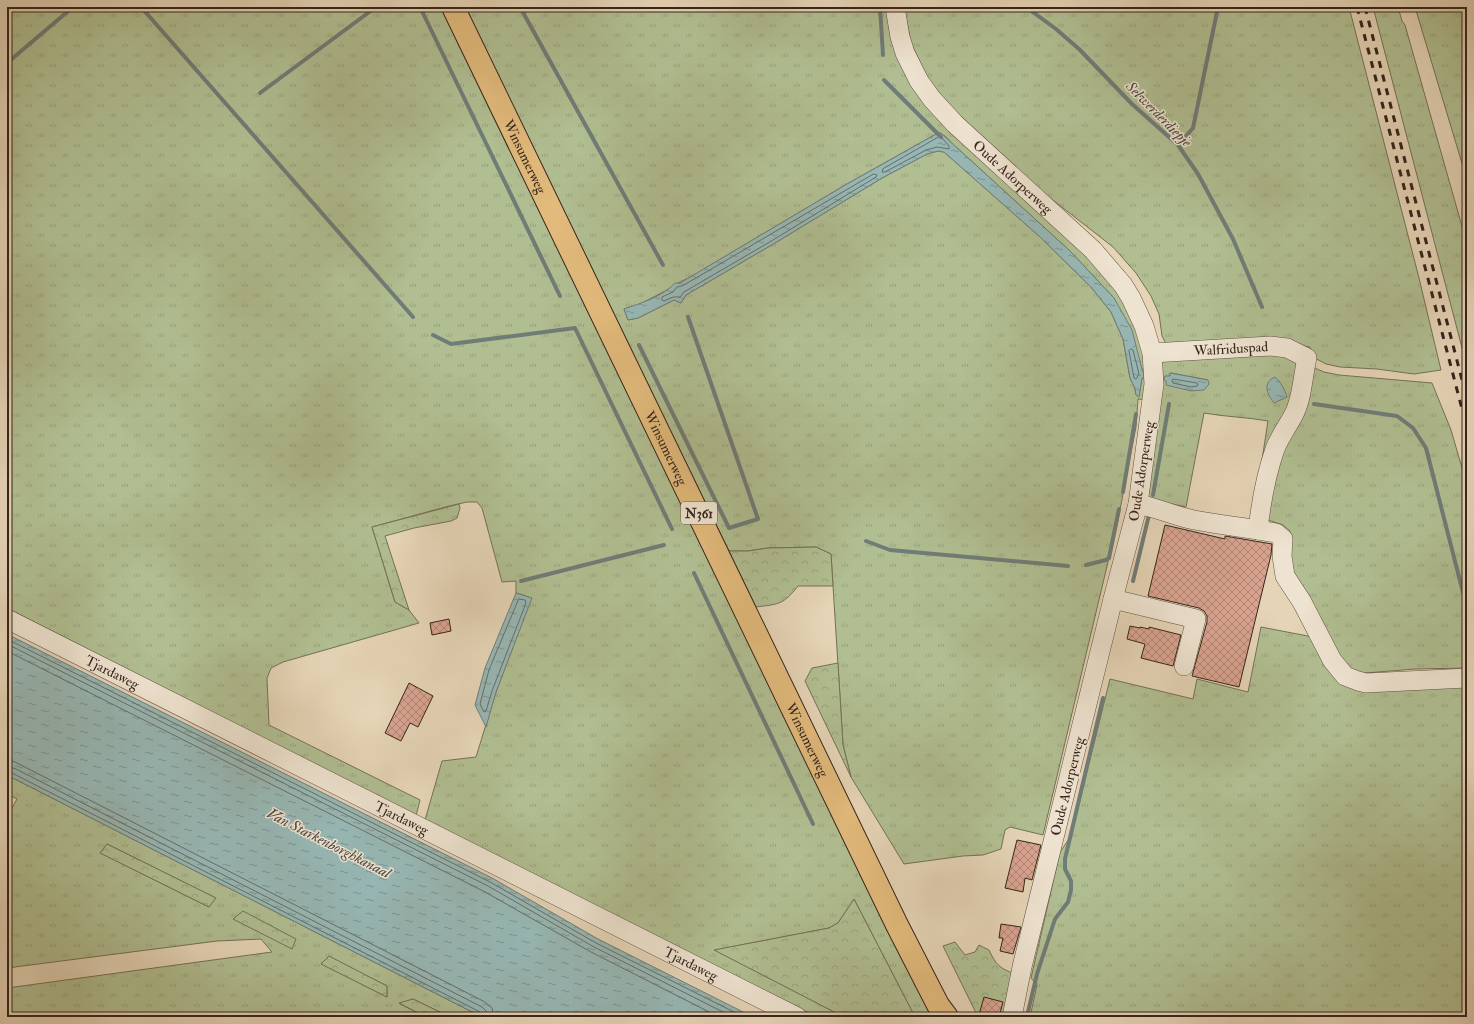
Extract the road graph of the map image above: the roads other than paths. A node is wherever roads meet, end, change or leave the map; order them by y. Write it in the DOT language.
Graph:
graph roads {
  1 [pos="453,7"];
  2 [pos="896,7"];
  3 [pos="1152,352"];
  4 [pos="1138,504"];
  5 [pos="1258,530"];
  6 [pos="1113,599"];
  7 [pos="7,619"];
  8 [pos="1184,666"];
  9 [pos="1467,678"];
  10 [pos="797,1017"];
  11 [pos="947,1017"];
  12 [pos="1012,1017"];
  1 -- 11 [label="main road, Winsumerweg / N361"];
  2 -- 3 [label="street, Oude Adorperweg"];
  3 -- 4 [label="street, Oude Adorperweg"];
  3 -- 5 [label="street, Walfriduspad"];
  4 -- 5 [label="street"];
  4 -- 6 [label="street, Oude Adorperweg"];
  5 -- 9 [label="street"];
  6 -- 8 [label="street"];
  6 -- 12 [label="street, Oude Adorperweg"];
  7 -- 10 [label="street, Tjardaweg"];
}
